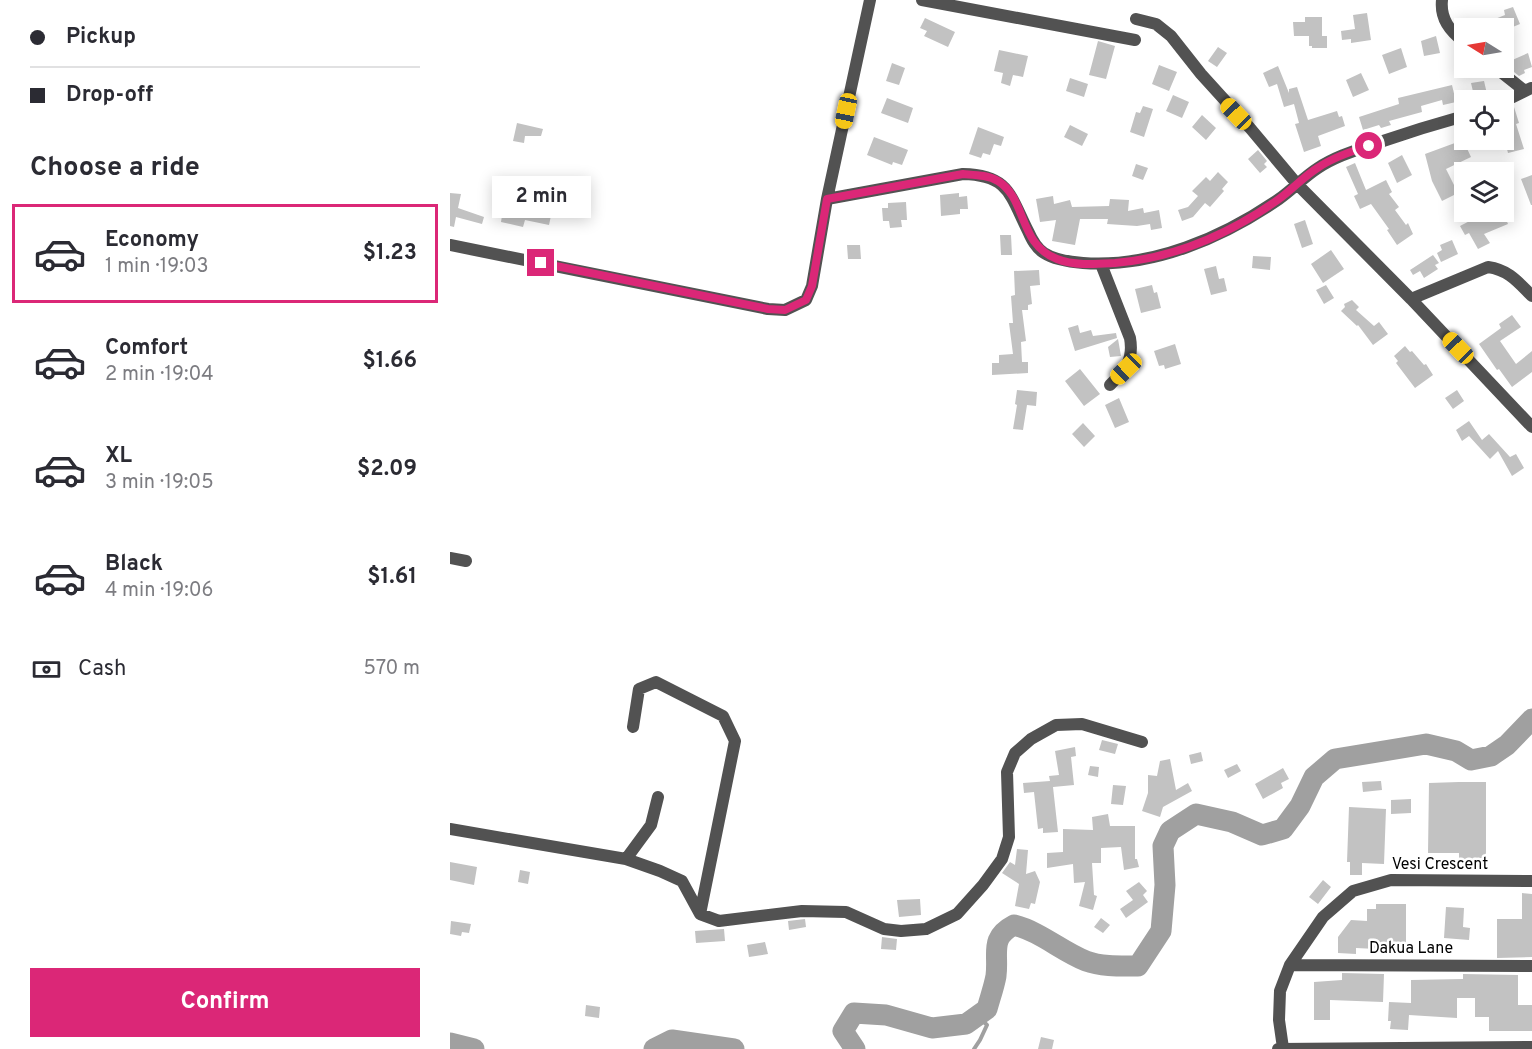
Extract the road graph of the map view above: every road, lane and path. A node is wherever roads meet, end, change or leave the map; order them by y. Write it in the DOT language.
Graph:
graph roads {
  1 [pos="870,0"];
  2 [pos="922,0"];
  3 [pos="1442,0"];
  4 [pos="1136,19"];
  5 [pos="1454,34"];
  6 [pos="1135,40"];
  7 [pos="1512,78"];
  8 [pos="1529,89"];
  9 [pos="1514,96"];
  10 [pos="1454,119"];
  11 [pos="1297,184"];
  12 [pos="827,199"];
  13 [pos="450,245"];
  14 [pos="1101,264"];
  15 [pos="1532,296"];
  16 [pos="1411,299"];
  17 [pos="1110,385"];
  18 [pos="1532,427"];
  19 [pos="450,558"];
  20 [pos="466,561"];
  21 [pos="633,728"];
  22 [pos="1142,742"];
  23 [pos="658,797"];
  24 [pos="450,829"];
  25 [pos="626,859"];
  26 [pos="1532,881"];
  27 [pos="700,914"];
  28 [pos="1290,965"];
  29 [pos="1532,966"];
  30 [pos="1532,1047"];
  31 [pos="1281,1048"];
  1 -- 12 [label="street"];
  2 -- 6 [label="street"];
  3 -- 5 [label="street"];
  4 -- 11 [label="street"];
  7 -- 8 [label="street"];
  8 -- 9 [label="street"];
  10 -- 11 [label="street"];
  11 -- 14 [label="street"];
  11 -- 16 [label="street"];
  12 -- 13 [label="street"];
  12 -- 14 [label="street"];
  14 -- 17 [label="street"];
  15 -- 16 [label="street"];
  16 -- 18 [label="street"];
  19 -- 20 [label="street"];
  21 -- 27 [label="street"];
  22 -- 27 [label="street"];
  23 -- 25 [label="street"];
  24 -- 25 [label="street"];
  25 -- 27 [label="street"];
  26 -- 28 [label="street, Vesi Crescent"];
  28 -- 29 [label="street, Dakua Lane"];
  28 -- 31 [label="street, Vesi Crescent"];
  30 -- 31 [label="street, Vesi Crescent"];
}
